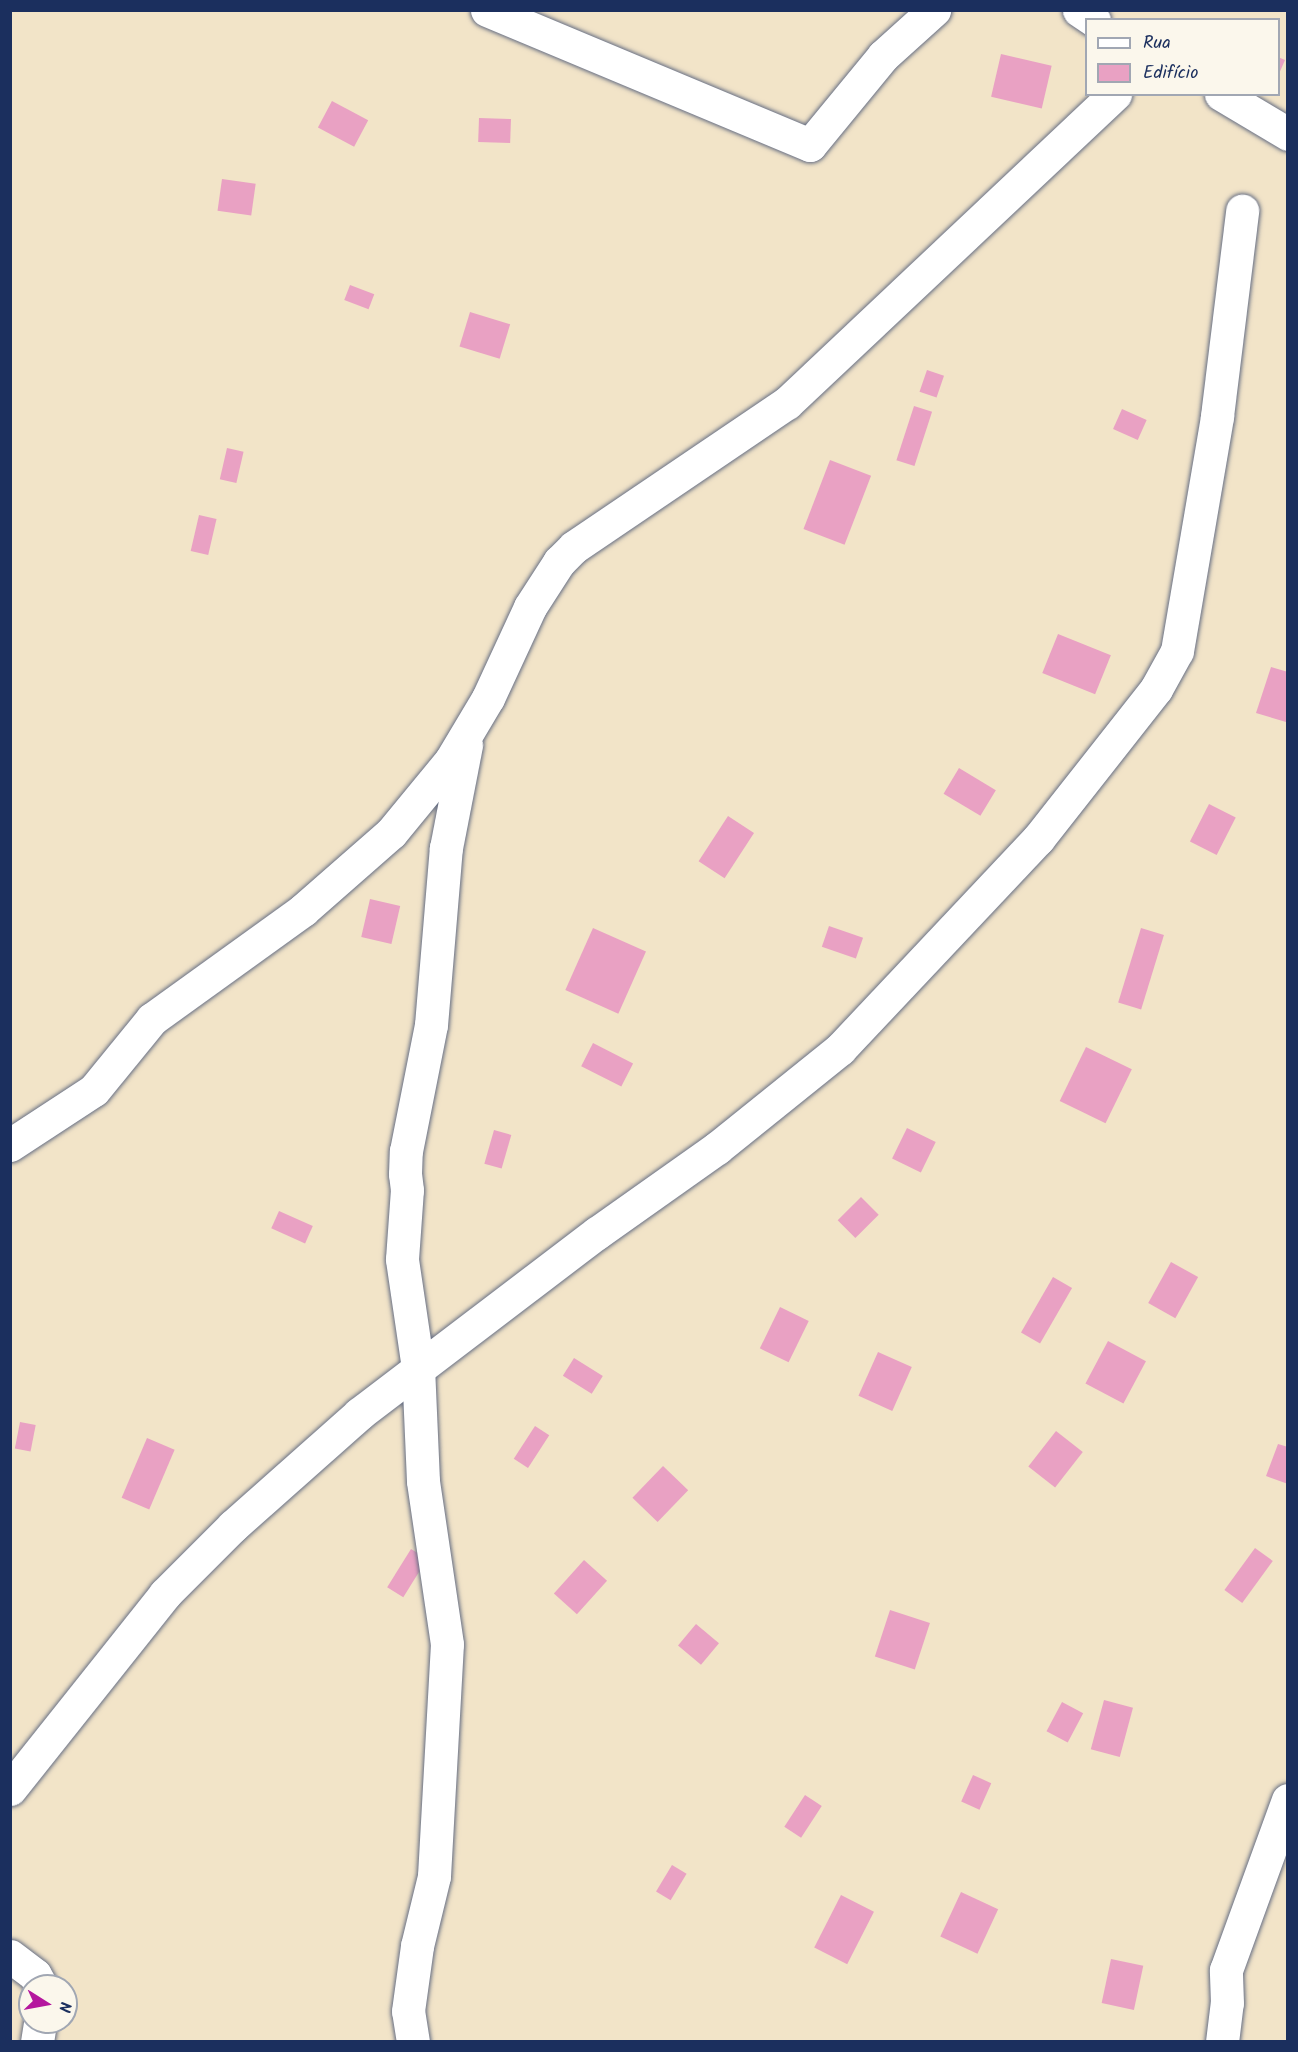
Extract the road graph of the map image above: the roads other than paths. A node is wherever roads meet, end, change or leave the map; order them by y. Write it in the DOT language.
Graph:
graph roads {
  1 [pos="488,10"];
  2 [pos="934,10"];
  3 [pos="1113,96"];
  4 [pos="1224,96"];
  5 [pos="1287,134"];
  6 [pos="1242,211"];
  7 [pos="469,729"];
  8 [pos="10,1144"];
  9 [pos="418,1368"];
  10 [pos="10,1789"];
  11 [pos="1287,1800"];
  12 [pos="10,1956"];
  13 [pos="34,1974"];
  14 [pos="413,2042"];
  15 [pos="1222,2042"];
  1 -- 2 [label="street"];
  3 -- 7 [label="street"];
  4 -- 5 [label="street"];
  6 -- 9 [label="street"];
  7 -- 8 [label="street"];
  7 -- 9 [label="street"];
  9 -- 10 [label="street"];
  9 -- 14 [label="street"];
  11 -- 15 [label="street"];
  12 -- 13 [label="street"];
}
